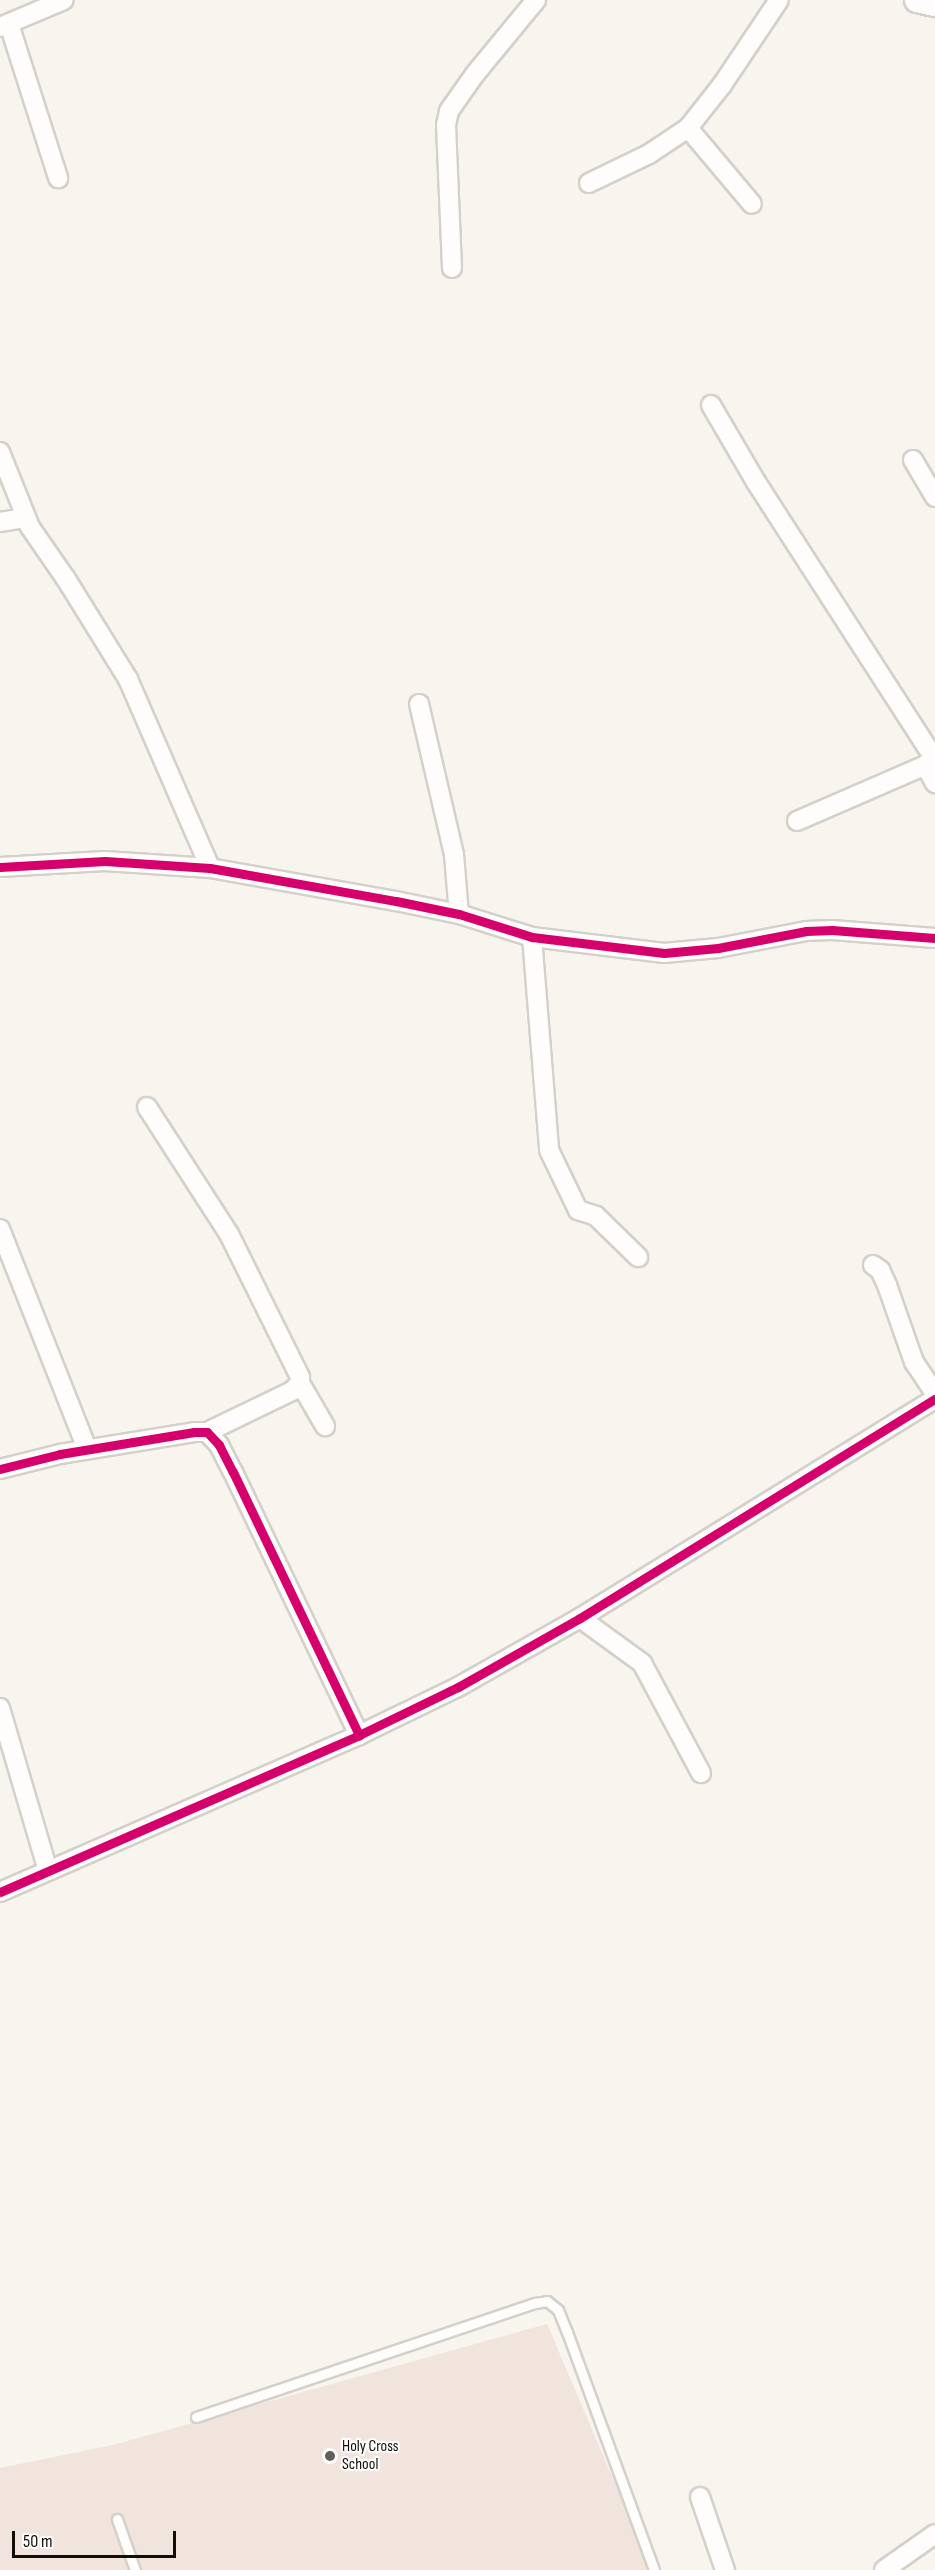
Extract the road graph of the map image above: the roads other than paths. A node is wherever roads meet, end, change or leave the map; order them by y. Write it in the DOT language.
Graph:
graph roads {
  1 [pos="64,0"];
  2 [pos="536,0"];
  3 [pos="779,0"];
  4 [pos="917,0"];
  5 [pos="935,4"];
  6 [pos="32,6"];
  7 [pos="4,25"];
  8 [pos="688,128"];
  9 [pos="58,178"];
  10 [pos="589,183"];
  11 [pos="752,204"];
  12 [pos="452,268"];
  13 [pos="711,405"];
  14 [pos="0,452"];
  15 [pos="913,460"];
  16 [pos="935,497"];
  17 [pos="26,518"];
  18 [pos="0,522"];
  19 [pos="419,704"];
  20 [pos="932,762"];
  21 [pos="935,783"];
  22 [pos="798,821"];
  23 [pos="0,867"];
  24 [pos="210,868"];
  25 [pos="459,914"];
  26 [pos="532,937"];
  27 [pos="935,938"];
  28 [pos="147,1107"];
  29 [pos="0,1229"];
  30 [pos="638,1257"];
  31 [pos="873,1265"];
  32 [pos="300,1383"];
  33 [pos="935,1394"];
  34 [pos="935,1399"];
  35 [pos="325,1426"];
  36 [pos="207,1432"];
  37 [pos="87,1449"];
  38 [pos="0,1469"];
  39 [pos="580,1618"];
  40 [pos="0,1708"];
  41 [pos="359,1735"];
  42 [pos="701,1773"];
  43 [pos="48,1871"];
  44 [pos="0,1892"];
  45 [pos="196,2417"];
  46 [pos="700,2497"];
  47 [pos="117,2519"];
  48 [pos="935,2534"];
  49 [pos="135,2570"];
  50 [pos="654,2570"];
  51 [pos="725,2570"];
  52 [pos="884,2570"];
  1 -- 6 [label="street"];
  2 -- 12 [label="street"];
  3 -- 8 [label="street"];
  4 -- 5 [label="main road"];
  6 -- 7 [label="street"];
  7 -- 9 [label="street"];
  8 -- 10 [label="street"];
  8 -- 11 [label="street"];
  13 -- 20 [label="street"];
  14 -- 17 [label="street"];
  15 -- 16 [label="street"];
  17 -- 18 [label="street"];
  17 -- 24 [label="street"];
  19 -- 25 [label="street"];
  20 -- 21 [label="street"];
  20 -- 22 [label="street"];
  23 -- 24 [label="street"];
  24 -- 25 [label="street"];
  25 -- 26 [label="street"];
  26 -- 27 [label="street"];
  26 -- 30 [label="street"];
  28 -- 32 [label="street"];
  29 -- 37 [label="street"];
  31 -- 33 [label="street"];
  32 -- 35 [label="street"];
  32 -- 36 [label="street"];
  34 -- 39 [label="street"];
  36 -- 37 [label="street"];
  36 -- 41 [label="street"];
  37 -- 38 [label="street"];
  39 -- 41 [label="street"];
  39 -- 42 [label="street"];
  40 -- 43 [label="street"];
  41 -- 43 [label="street"];
  43 -- 44 [label="street"];
  45 -- 50 [label="lane"];
  46 -- 51 [label="street"];
  47 -- 49 [label="lane"];
  48 -- 52 [label="street"];
}
